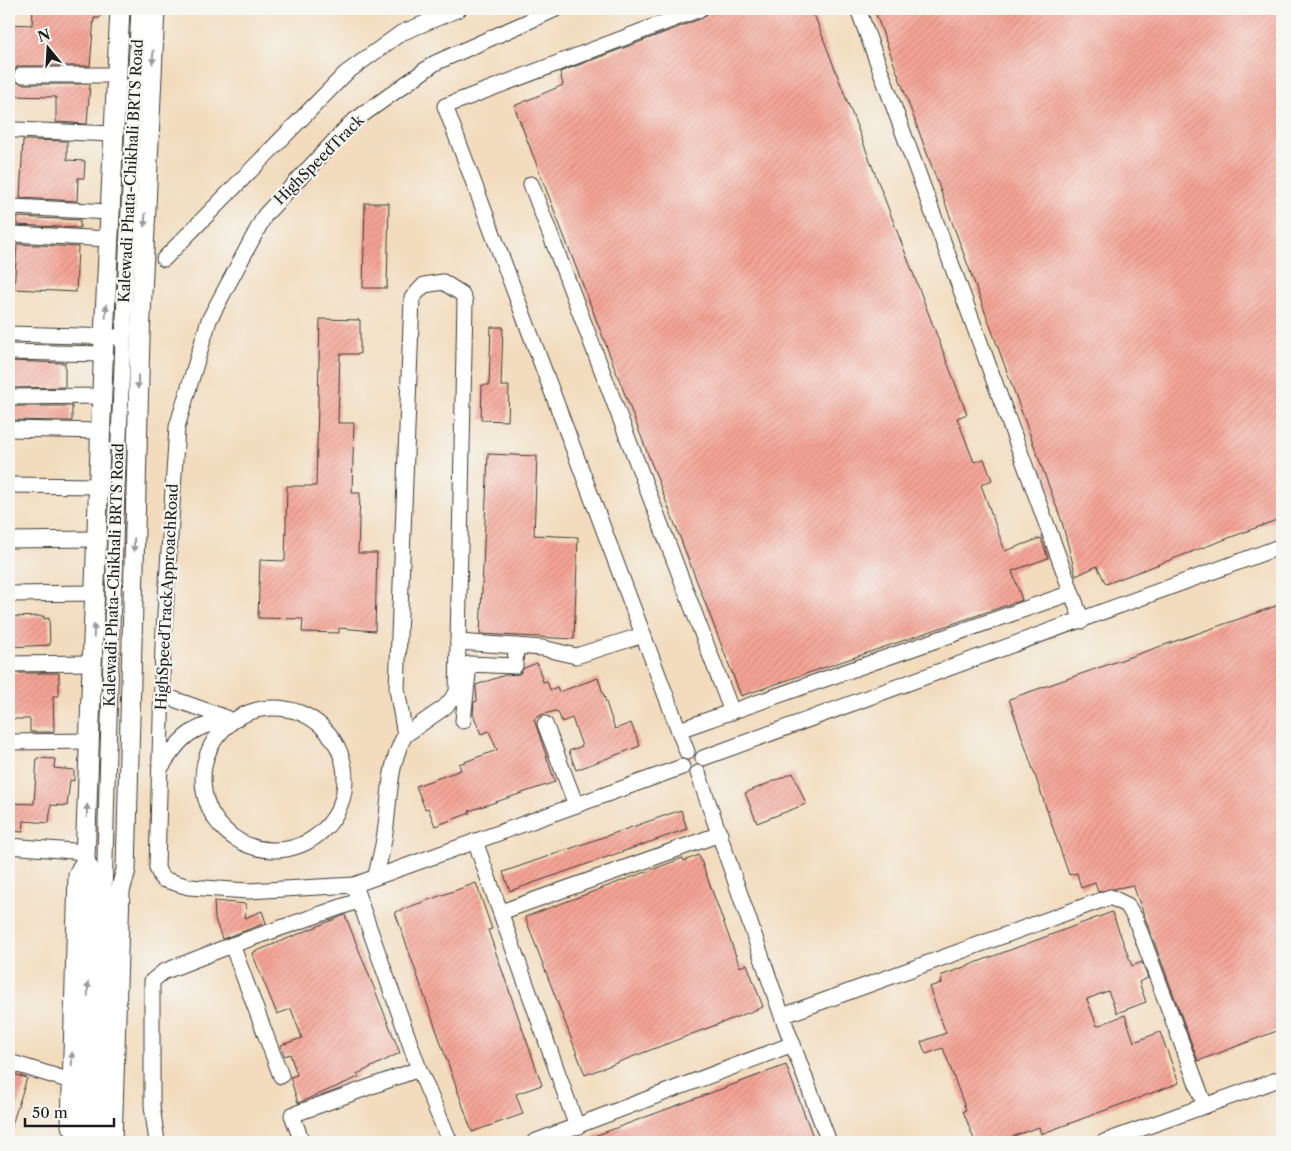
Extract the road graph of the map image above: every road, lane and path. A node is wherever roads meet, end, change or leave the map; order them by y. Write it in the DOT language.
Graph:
graph roads {
  1 [pos="120,9"];
  2 [pos="139,9"];
  3 [pos="155,9"];
  4 [pos="459,9"];
  5 [pos="556,9"];
  6 [pos="700,9"];
  7 [pos="858,9"];
  8 [pos="22,75"];
  9 [pos="117,75"];
  10 [pos="16,130"];
  11 [pos="114,134"];
  12 [pos="531,184"];
  13 [pos="13,207"];
  14 [pos="110,212"];
  15 [pos="13,234"];
  16 [pos="109,239"];
  17 [pos="164,259"];
  18 [pos="209,320"];
  19 [pos="9,334"];
  20 [pos="132,338"];
  21 [pos="104,345"];
  22 [pos="9,352"];
  23 [pos="102,396"];
  24 [pos="9,397"];
  25 [pos="9,429"];
  26 [pos="101,432"];
  27 [pos="9,485"];
  28 [pos="99,486"];
  29 [pos="97,539"];
  30 [pos="9,540"];
  31 [pos="1282,546"];
  32 [pos="95,593"];
  33 [pos="1071,593"];
  34 [pos="9,594"];
  35 [pos="1082,621"];
  36 [pos="644,635"];
  37 [pos="458,642"];
  38 [pos="516,646"];
  39 [pos="92,663"];
  40 [pos="9,664"];
  41 [pos="162,695"];
  42 [pos="732,712"];
  43 [pos="233,720"];
  44 [pos="463,721"];
  45 [pos="545,724"];
  46 [pos="679,730"];
  47 [pos="405,735"];
  48 [pos="9,742"];
  49 [pos="90,742"];
  50 [pos="688,752"];
  51 [pos="704,758"];
  52 [pos="682,767"];
  53 [pos="160,769"];
  54 [pos="698,773"];
  55 [pos="576,804"];
  56 [pos="720,834"];
  57 [pos="475,841"];
  58 [pos="9,846"];
  59 [pos="87,862"];
  60 [pos="126,870"];
  61 [pos="376,875"];
  62 [pos="354,885"];
  63 [pos="358,901"];
  64 [pos="501,912"];
  65 [pos="232,946"];
  66 [pos="782,1016"];
  67 [pos="793,1044"];
  68 [pos="9,1062"];
  69 [pos="420,1069"];
  70 [pos="280,1076"];
  71 [pos="1282,1078"];
  72 [pos="71,1081"];
  73 [pos="1205,1106"];
  74 [pos="577,1127"];
  75 [pos="72,1142"];
  76 [pos="83,1142"];
  77 [pos="99,1142"];
  78 [pos="112,1142"];
  79 [pos="122,1142"];
  80 [pos="157,1142"];
  81 [pos="302,1142"];
  82 [pos="448,1142"];
  83 [pos="534,1142"];
  84 [pos="829,1142"];
  85 [pos="1104,1142"];
  1 -- 9 [label="main road"];
  2 -- 20 [label="street, Kalewadi Phata-Chikhali BRTS Road"];
  3 -- 20 [label="main road, one-way"];
  4 -- 17 [label="street"];
  5 -- 18 [label="street, HighSpeedTrack"];
  6 -- 36 [label="street"];
  7 -- 33 [label="street"];
  8 -- 9 [label="street"];
  9 -- 11 [label="main road"];
  10 -- 11 [label="street"];
  11 -- 14 [label="main road"];
  12 -- 42 [label="street"];
  13 -- 14 [label="street"];
  14 -- 16 [label="main road"];
  15 -- 16 [label="street"];
  21 -- 16 [label="main road, one-way"];
  18 -- 41 [label="street, HighSpeedTrackApproachRoad"];
  19 -- 21 [label="street"];
  20 -- 21 [label="street"];
  20 -- 60 [label="main road, one-way"];
  20 -- 77 [label="street, Kalewadi Phata-Chikhali BRTS Road"];
  21 -- 22 [label="street"];
  21 -- 23 [label="main road"];
  23 -- 24 [label="street"];
  23 -- 26 [label="main road"];
  25 -- 26 [label="street"];
  26 -- 28 [label="main road"];
  27 -- 28 [label="street"];
  28 -- 29 [label="main road"];
  29 -- 30 [label="street"];
  29 -- 32 [label="main road"];
  31 -- 35 [label="street"];
  32 -- 34 [label="street"];
  39 -- 32 [label="main road, one-way"];
  33 -- 35 [label="street"];
  33 -- 42 [label="street"];
  35 -- 51 [label="street"];
  36 -- 38 [label="street"];
  36 -- 46 [label="street"];
  37 -- 38 [label="street"];
  37 -- 47 [label="street"];
  37 -- 47 [label="street"];
  38 -- 44 [label="street"];
  39 -- 40 [label="street"];
  39 -- 49 [label="main road"];
  41 -- 43 [label="street"];
  41 -- 53 [label="street, HighSpeedTrackApproachRoad"];
  42 -- 46 [label="street"];
  43 -- 43 [label="street"];
  43 -- 53 [label="street"];
  45 -- 55 [label="street"];
  46 -- 50 [label="street"];
  47 -- 61 [label="street"];
  48 -- 49 [label="street"];
  59 -- 49 [label="main road, one-way"];
  50 -- 51 [label="street"];
  50 -- 52 [label="street"];
  51 -- 54 [label="street"];
  52 -- 54 [label="street"];
  52 -- 55 [label="street"];
  53 -- 62 [label="street, HighSpeedTrackApproachRoad"];
  54 -- 56 [label="street"];
  55 -- 57 [label="street"];
  56 -- 64 [label="street"];
  56 -- 66 [label="street"];
  57 -- 61 [label="street"];
  57 -- 64 [label="street"];
  58 -- 59 [label="street"];
  72 -- 59 [label="main road, one-way"];
  76 -- 59 [label="main road, one-way"];
  60 -- 78 [label="main road"];
  60 -- 79 [label="main road"];
  61 -- 62 [label="street"];
  62 -- 63 [label="street"];
  63 -- 65 [label="street"];
  63 -- 69 [label="street"];
  64 -- 74 [label="street"];
  65 -- 70 [label="street"];
  65 -- 80 [label="street"];
  66 -- 67 [label="street"];
  66 -- 73 [label="street"];
  67 -- 74 [label="street"];
  67 -- 84 [label="street"];
  68 -- 72 [label="street"];
  69 -- 81 [label="street"];
  69 -- 82 [label="street"];
  71 -- 73 [label="street"];
  72 -- 75 [label="main road"];
  73 -- 85 [label="street"];
  74 -- 83 [label="street"];
}
